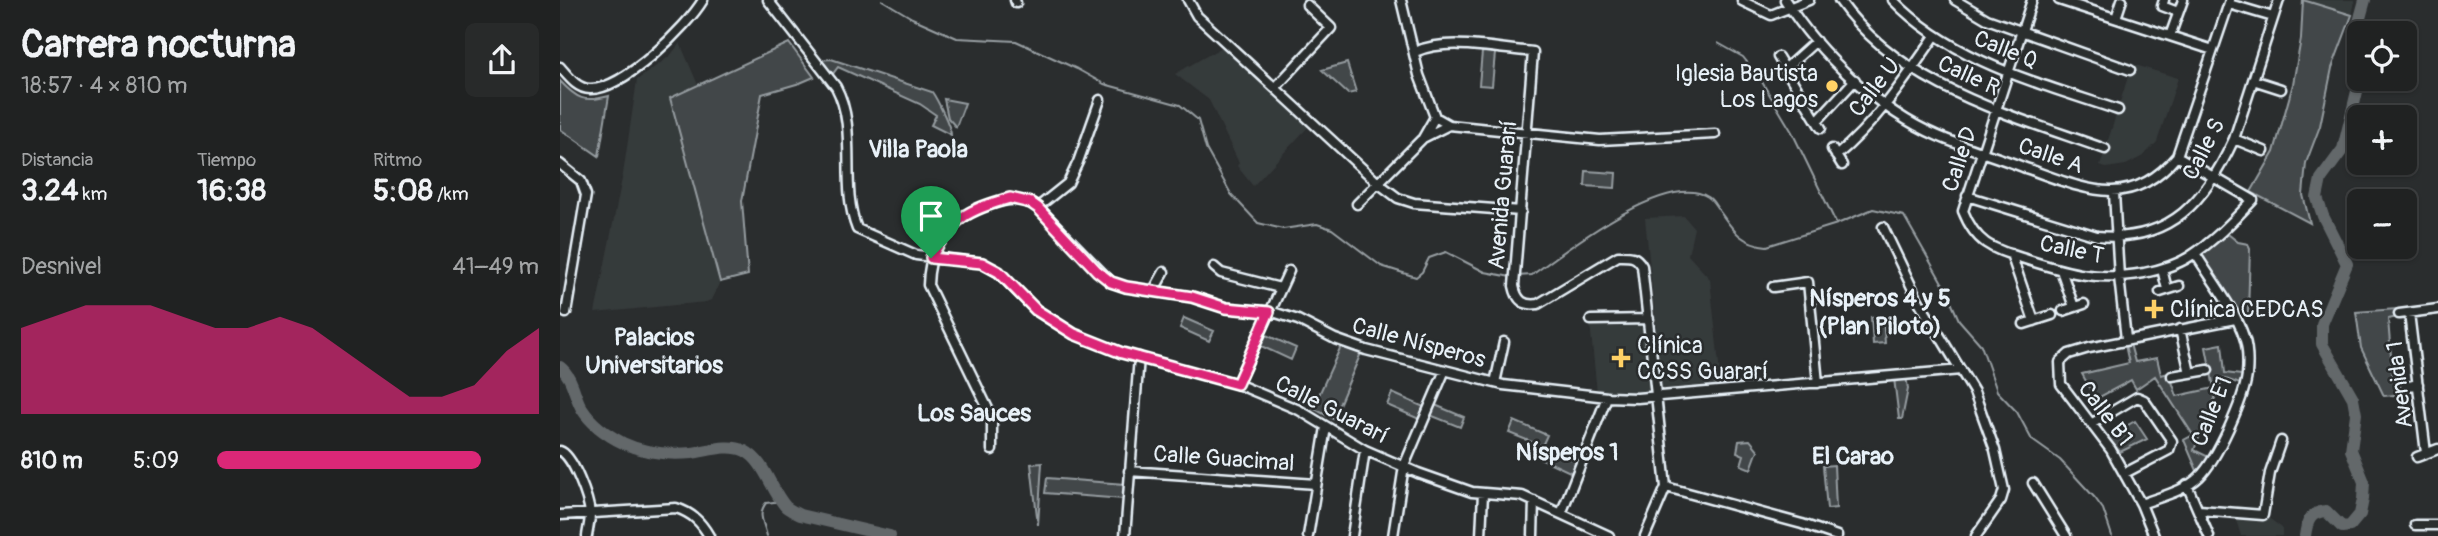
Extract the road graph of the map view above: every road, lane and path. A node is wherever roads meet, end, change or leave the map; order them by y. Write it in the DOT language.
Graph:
graph roads {
  1 [pos="703,0"];
  2 [pos="768,0"];
  3 [pos="1188,0"];
  4 [pos="1401,0"];
  5 [pos="1809,0"];
  6 [pos="1839,0"];
  7 [pos="1893,0"];
  8 [pos="1955,0"];
  9 [pos="2032,0"];
  10 [pos="2059,0"];
  11 [pos="2122,0"];
  12 [pos="2164,0"];
  13 [pos="2183,0"];
  14 [pos="2279,0"];
  15 [pos="1742,1"];
  16 [pos="2229,2"];
  17 [pos="2079,3"];
  18 [pos="1787,4"];
  19 [pos="1307,5"];
  20 [pos="2178,12"];
  21 [pos="2273,17"];
  22 [pos="2116,18"];
  23 [pos="2022,33"];
  24 [pos="1936,36"];
  25 [pos="2170,36"];
  26 [pos="1816,41"];
  27 [pos="2213,50"];
  28 [pos="1415,52"];
  29 [pos="1779,57"];
  30 [pos="560,68"];
  31 [pos="1786,68"];
  32 [pos="1913,69"];
  33 [pos="2130,70"];
  34 [pos="2008,73"];
  35 [pos="1855,80"];
  36 [pos="2253,80"];
  37 [pos="1275,88"];
  38 [pos="2281,89"];
  39 [pos="1100,100"];
  40 [pos="1885,104"];
  41 [pos="1996,110"];
  42 [pos="2118,110"];
  43 [pos="1435,117"];
  44 [pos="1449,125"];
  45 [pos="1527,132"];
  46 [pos="1715,134"];
  47 [pos="1423,138"];
  48 [pos="2234,139"];
  49 [pos="2105,149"];
  50 [pos="2264,151"];
  51 [pos="1982,152"];
  52 [pos="2177,156"];
  53 [pos="560,164"];
  54 [pos="1842,165"];
  55 [pos="2216,176"];
  56 [pos="1378,183"];
  57 [pos="2115,193"];
  58 [pos="1967,196"];
  59 [pos="1357,204"];
  60 [pos="1038,208"];
  61 [pos="1521,211"];
  62 [pos="1963,211"];
  63 [pos="1883,227"];
  64 [pos="2117,237"];
  65 [pos="2195,253"];
  66 [pos="2011,254"];
  67 [pos="931,258"];
  68 [pos="1214,267"];
  69 [pos="2162,270"];
  70 [pos="1289,271"];
  71 [pos="2061,271"];
  72 [pos="1164,272"];
  73 [pos="2119,277"];
  74 [pos="2179,286"];
  75 [pos="1773,287"];
  76 [pos="1280,288"];
  77 [pos="1154,290"];
  78 [pos="2084,304"];
  79 [pos="2074,307"];
  80 [pos="2438,309"];
  81 [pos="2063,311"];
  82 [pos="1269,312"];
  83 [pos="566,313"];
  84 [pos="2409,313"];
  85 [pos="2399,314"];
  86 [pos="2052,315"];
  87 [pos="2235,318"];
  88 [pos="1649,319"];
  89 [pos="1591,320"];
  90 [pos="2034,321"];
  91 [pos="2024,324"];
  92 [pos="2180,329"];
  93 [pos="2126,339"];
  94 [pos="1504,342"];
  95 [pos="1139,358"];
  96 [pos="1445,370"];
  97 [pos="1961,370"];
  98 [pos="2207,370"];
  99 [pos="2190,373"];
  100 [pos="2172,376"];
  101 [pos="1495,383"];
  102 [pos="1818,383"];
  103 [pos="1237,384"];
  104 [pos="2418,384"];
  105 [pos="2405,387"];
  106 [pos="1656,396"];
  107 [pos="1608,397"];
  108 [pos="2091,424"];
  109 [pos="1326,427"];
  110 [pos="2281,441"];
  111 [pos="2438,449"];
  112 [pos="992,450"];
  113 [pos="1365,450"];
  114 [pos="560,451"];
  115 [pos="2426,453"];
  116 [pos="2417,457"];
  117 [pos="1404,466"];
  118 [pos="1129,471"];
  119 [pos="2125,473"];
  120 [pos="2033,482"];
  121 [pos="1316,484"];
  122 [pos="2187,485"];
  123 [pos="1666,487"];
  124 [pos="1483,493"];
  125 [pos="1534,501"];
  126 [pos="2141,504"];
  127 [pos="2199,510"];
  128 [pos="590,513"];
  129 [pos="1561,514"];
  130 [pos="560,515"];
  131 [pos="2415,525"];
  132 [pos="2438,525"];
  133 [pos="587,536"];
  134 [pos="709,536"];
  135 [pos="1125,536"];
  136 [pos="1308,536"];
  137 [pos="1352,536"];
  138 [pos="1394,536"];
  139 [pos="1481,536"];
  140 [pos="1533,536"];
  141 [pos="1609,536"];
  142 [pos="1645,536"];
  143 [pos="1837,536"];
  144 [pos="1976,536"];
  145 [pos="2066,536"];
  146 [pos="2154,536"];
  147 [pos="2209,536"];
  1 -- 30 [label="street"];
  2 -- 67 [label="street, Calle Guararí"];
  3 -- 37 [label="street"];
  4 -- 28 [label="street"];
  5 -- 18 [label="street"];
  6 -- 32 [label="street, Calle R"];
  7 -- 24 [label="street, Calle Q"];
  8 -- 23 [label="street"];
  9 -- 23 [label="street, Calle D"];
  10 -- 17 [label="street"];
  11 -- 22 [label="street"];
  12 -- 20 [label="street"];
  13 -- 20 [label="street"];
  14 -- 21 [label="street, Calle S"];
  15 -- 18 [label="street"];
  16 -- 21 [label="street"];
  16 -- 27 [label="street, Calle A"];
  17 -- 22 [label="street"];
  18 -- 26 [label="street, Calle A"];
  19 -- 37 [label="street"];
  20 -- 25 [label="street"];
  21 -- 36 [label="street, Calle S"];
  22 -- 25 [label="street"];
  23 -- 33 [label="street"];
  23 -- 34 [label="street, Calle D"];
  24 -- 32 [label="street, Calle U"];
  24 -- 34 [label="street, Calle Q"];
  25 -- 27 [label="street"];
  26 -- 31 [label="street"];
  26 -- 35 [label="street, Calle A"];
  27 -- 52 [label="street, Calle A"];
  28 -- 43 [label="street"];
  28 -- 45 [label="street, Avenida Guararí"];
  29 -- 31 [label="street"];
  31 -- 35 [label="street"];
  32 -- 40 [label="street, Calle U"];
  32 -- 41 [label="street, Calle R"];
  34 -- 41 [label="street, Calle D"];
  34 -- 42 [label="street, Calle Q"];
  35 -- 40 [label="street, Calle A"];
  36 -- 38 [label="street"];
  36 -- 48 [label="street, Calle S"];
  37 -- 56 [label="street"];
  39 -- 60 [label="street"];
  40 -- 51 [label="street, Calle A"];
  40 -- 54 [label="street, Calle U"];
  41 -- 49 [label="street, Calle R"];
  41 -- 51 [label="street, Calle D"];
  43 -- 44 [label="street"];
  43 -- 47 [label="street"];
  44 -- 45 [label="street"];
  44 -- 47 [label="street"];
  45 -- 46 [label="street"];
  45 -- 61 [label="street, Avenida Guararí"];
  47 -- 56 [label="street"];
  48 -- 50 [label="street"];
  48 -- 55 [label="street, Calle S"];
  51 -- 57 [label="street, Calle A"];
  51 -- 58 [label="street, Calle D"];
  52 -- 55 [label="street"];
  52 -- 57 [label="street, Calle A"];
  53 -- 83 [label="street"];
  55 -- 64 [label="street, Calle S"];
  55 -- 65 [label="street, Calle T"];
  56 -- 59 [label="street"];
  56 -- 61 [label="street"];
  57 -- 64 [label="street"];
  58 -- 62 [label="street, Calle D"];
  58 -- 64 [label="street, Calle S"];
  60 -- 67 [label="street"];
  60 -- 77 [label="street, Calle Nísperos"];
  61 -- 88 [label="street, Avenida Guararí"];
  62 -- 66 [label="street, Calle T"];
  63 -- 97 [label="street"];
  64 -- 73 [label="street"];
  65 -- 69 [label="street, Calle T"];
  65 -- 87 [label="street, Calle E1"];
  66 -- 71 [label="street, Calle T"];
  66 -- 90 [label="street"];
  67 -- 95 [label="street, Calle Guararí"];
  67 -- 112 [label="street"];
  68 -- 76 [label="street"];
  69 -- 73 [label="street, Calle T"];
  69 -- 74 [label="street"];
  70 -- 76 [label="street"];
  71 -- 73 [label="street, Calle T"];
  71 -- 79 [label="street"];
  72 -- 77 [label="street"];
  73 -- 93 [label="street"];
  75 -- 102 [label="street"];
  76 -- 82 [label="street"];
  77 -- 82 [label="street, Calle Nísperos"];
  78 -- 79 [label="street"];
  79 -- 81 [label="street"];
  80 -- 84 [label="street"];
  82 -- 96 [label="street, Calle Nísperos"];
  82 -- 103 [label="street"];
  84 -- 85 [label="street"];
  84 -- 104 [label="street, Avenida 1"];
  86 -- 90 [label="street"];
  87 -- 92 [label="street, Calle B1"];
  87 -- 122 [label="street, Calle E1"];
  88 -- 89 [label="street"];
  88 -- 106 [label="street, Avenida Guararí"];
  90 -- 91 [label="street"];
  92 -- 93 [label="street, Calle B1"];
  92 -- 99 [label="street"];
  93 -- 108 [label="street, Calle B1"];
  94 -- 101 [label="street"];
  95 -- 103 [label="street, Calle Guararí"];
  95 -- 118 [label="street"];
  96 -- 101 [label="street, Calle Nísperos"];
  96 -- 117 [label="street"];
  97 -- 102 [label="street, Calle Nísperos"];
  97 -- 144 [label="street"];
  98 -- 99 [label="street"];
  99 -- 100 [label="street"];
  101 -- 107 [label="street, Calle Nísperos"];
  102 -- 106 [label="street, Calle Nísperos"];
  103 -- 109 [label="street, Calle Guararí"];
  104 -- 105 [label="street"];
  104 -- 115 [label="street, Avenida 1"];
  106 -- 107 [label="street, Calle Nísperos"];
  106 -- 123 [label="street, Avenida Guararí"];
  107 -- 129 [label="street"];
  108 -- 119 [label="street, Calle B1"];
  108 -- 119 [label="street"];
  109 -- 113 [label="street, Calle Guararí"];
  109 -- 121 [label="street"];
  110 -- 127 [label="street"];
  111 -- 115 [label="street"];
  113 -- 117 [label="street, Calle Guararí"];
  113 -- 137 [label="street"];
  114 -- 128 [label="street"];
  115 -- 116 [label="street"];
  117 -- 124 [label="street, Calle Guararí"];
  117 -- 138 [label="street"];
  118 -- 121 [label="street, Calle Guacimal"];
  118 -- 135 [label="street"];
  119 -- 126 [label="street, Calle B1"];
  120 -- 145 [label="street"];
  121 -- 136 [label="street"];
  122 -- 126 [label="street, Calle E1"];
  122 -- 127 [label="street"];
  123 -- 142 [label="street, Avenida Guararí"];
  123 -- 143 [label="street"];
  124 -- 125 [label="street, Calle Guararí"];
  124 -- 139 [label="street"];
  125 -- 129 [label="street, Calle Guararí"];
  125 -- 140 [label="street"];
  126 -- 146 [label="street, Calle B1"];
  127 -- 147 [label="street"];
  128 -- 130 [label="street"];
  128 -- 133 [label="street"];
  128 -- 134 [label="street"];
  129 -- 141 [label="street, Calle Guararí"];
  131 -- 132 [label="street"];
}
